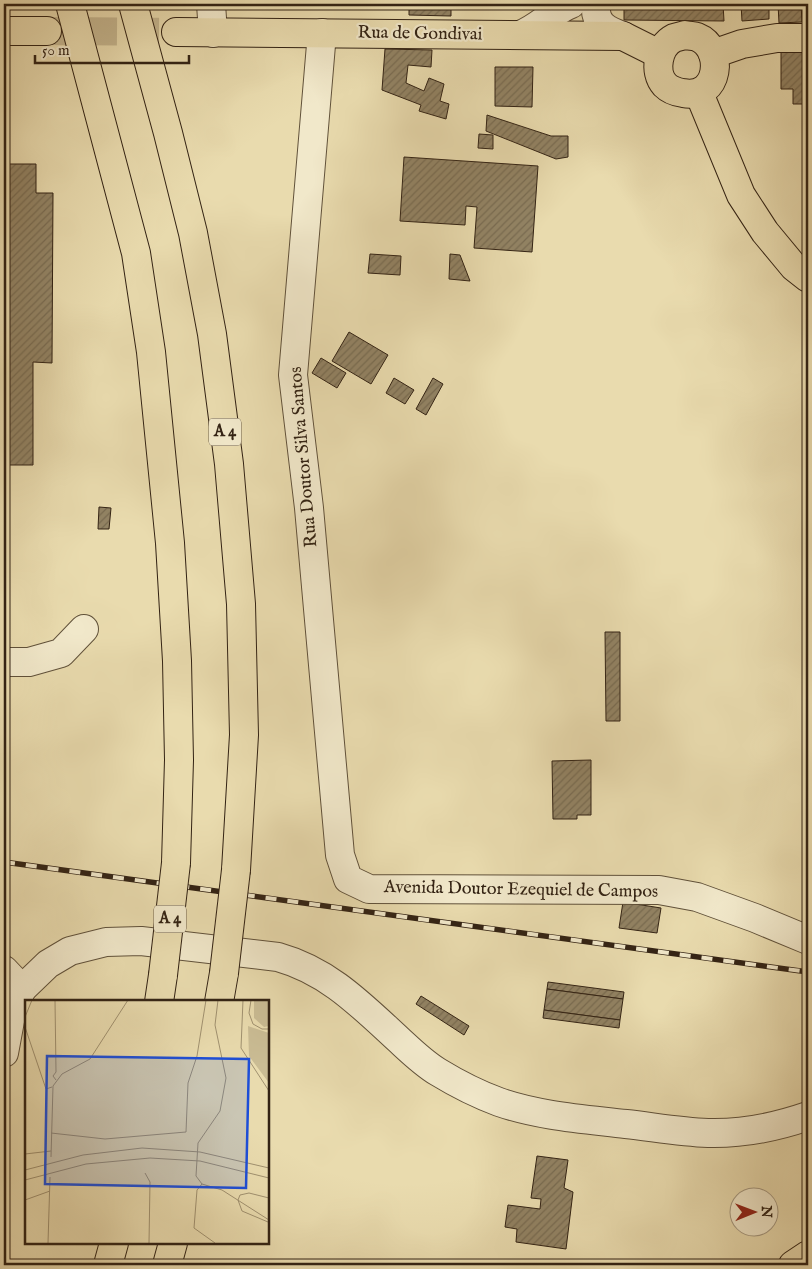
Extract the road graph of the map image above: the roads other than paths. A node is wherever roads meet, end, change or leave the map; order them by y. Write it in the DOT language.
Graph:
graph roads {
  1 [pos="70,4"];
  2 [pos="133,4"];
  3 [pos="210,4"];
  4 [pos="571,4"];
  5 [pos="596,4"];
  6 [pos="4,31"];
  7 [pos="47,31"];
  8 [pos="176,32"];
  9 [pos="213,33"];
  10 [pos="322,33"];
  11 [pos="520,35"];
  12 [pos="623,36"];
  13 [pos="808,38"];
  14 [pos="659,54"];
  15 [pos="713,54"];
  16 [pos="699,93"];
  17 [pos="808,278"];
  18 [pos="84,629"];
  19 [pos="4,662"];
  20 [pos="348,879"];
  21 [pos="808,940"];
  22 [pos="10,994"];
  23 [pos="159,1000"];
  24 [pos="219,1000"];
  25 [pos="4,1053"];
  26 [pos="808,1116"];
  27 [pos="114,1244"];
  28 [pos="173,1244"];
  29 [pos="808,1255"];
  30 [pos="108,1265"];
  31 [pos="167,1265"];
  32 [pos="793,1265"];
  1 -- 23 [label="main road, A 4, bridge"];
  2 -- 24 [label="main road, A 4, bridge"];
  3 -- 9 [label="street"];
  4 -- 11 [label="street"];
  5 -- 12 [label="street"];
  6 -- 7 [label="main road"];
  8 -- 9 [label="main road, Rua de Gondivai"];
  9 -- 10 [label="main road, Rua de Gondivai"];
  10 -- 11 [label="main road, Rua de Gondivai"];
  10 -- 20 [label="street, Rua Doutor Silva Santos"];
  11 -- 12 [label="main road, Rua de Gondivai"];
  12 -- 14 [label="main road, Rua de Gondivai"];
  13 -- 15 [label="main road"];
  14 -- 15 [label="main road"];
  14 -- 16 [label="main road"];
  15 -- 16 [label="main road"];
  16 -- 17 [label="main road"];
  18 -- 19 [label="street"];
  20 -- 21 [label="street, Avenida Doutor Ezequiel de Campos"];
  22 -- 25 [label="street"];
  22 -- 26 [label="street"];
  27 -- 30 [label="main road"];
  28 -- 31 [label="main road"];
  29 -- 32 [label="main road"];
}
